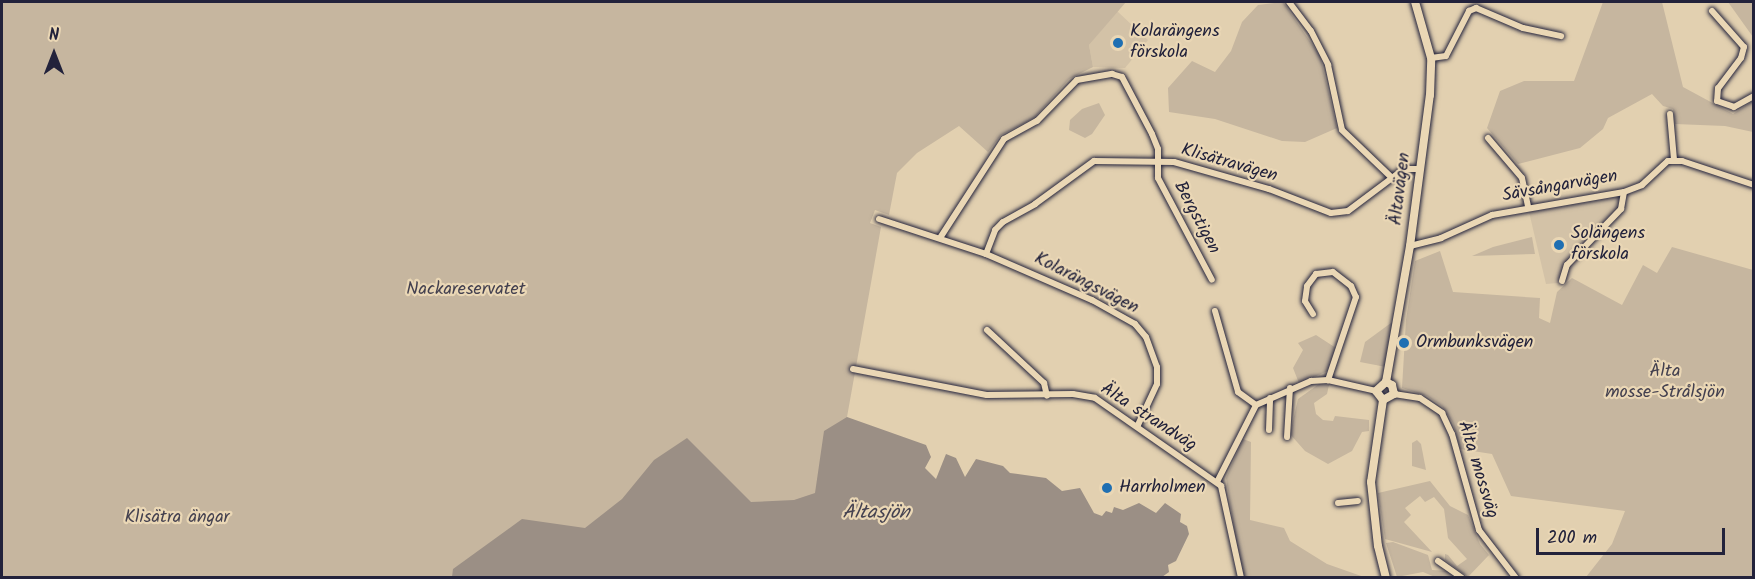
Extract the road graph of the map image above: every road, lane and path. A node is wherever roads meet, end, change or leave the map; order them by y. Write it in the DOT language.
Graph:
graph roads {
  1 [pos="1289,2"];
  2 [pos="1415,2"];
  3 [pos="1712,11"];
  4 [pos="1561,36"];
  5 [pos="1431,58"];
  6 [pos="1754,96"];
  7 [pos="1670,114"];
  8 [pos="1488,138"];
  9 [pos="1674,160"];
  10 [pos="1157,163"];
  11 [pos="1419,170"];
  12 [pos="1392,178"];
  13 [pos="1754,185"];
  14 [pos="1624,192"];
  15 [pos="1528,207"];
  16 [pos="879,219"];
  17 [pos="940,238"];
  18 [pos="1410,246"];
  19 [pos="986,254"];
  20 [pos="1212,280"];
  21 [pos="1563,281"];
  22 [pos="1215,311"];
  23 [pos="1313,314"];
  24 [pos="987,330"];
  25 [pos="853,369"];
  26 [pos="1328,380"];
  27 [pos="1386,382"];
  28 [pos="1290,388"];
  29 [pos="1376,391"];
  30 [pos="1394,394"];
  31 [pos="1047,396"];
  32 [pos="1270,398"];
  33 [pos="1383,400"];
  34 [pos="1256,405"];
  35 [pos="1137,428"];
  36 [pos="1269,430"];
  37 [pos="1287,437"];
  38 [pos="1217,482"];
  39 [pos="1358,501"];
  40 [pos="1338,503"];
  41 [pos="1438,561"];
  42 [pos="1241,578"];
  43 [pos="1386,578"];
  44 [pos="1462,578"];
  45 [pos="1516,578"];
  1 -- 12 [label="street"];
  2 -- 5 [label="main road, Ältavägen"];
  3 -- 6 [label="street"];
  4 -- 5 [label="street"];
  5 -- 11 [label="main road, Ältavägen"];
  7 -- 9 [label="street"];
  8 -- 15 [label="street"];
  9 -- 13 [label="street"];
  9 -- 14 [label="street, Sävsångarvägen"];
  10 -- 12 [label="street, Klisätravägen"];
  10 -- 17 [label="street, Bergstigen"];
  10 -- 19 [label="street, Klisätravägen"];
  10 -- 20 [label="street, Bergstigen"];
  11 -- 12 [label="street, Klisätravägen"];
  11 -- 18 [label="main road, Ältavägen"];
  14 -- 15 [label="street, Sävsångarvägen"];
  14 -- 21 [label="street"];
  15 -- 18 [label="street, Sävsångarvägen"];
  16 -- 17 [label="street"];
  17 -- 19 [label="street"];
  18 -- 27 [label="main road, Ältavägen"];
  19 -- 35 [label="street, Kolarängsvägen"];
  22 -- 34 [label="street"];
  23 -- 26 [label="street"];
  24 -- 31 [label="street"];
  25 -- 31 [label="street, Älta strandväg"];
  26 -- 28 [label="street"];
  26 -- 29 [label="street"];
  27 -- 29 [label="main road"];
  27 -- 30 [label="main road"];
  28 -- 32 [label="street"];
  28 -- 37 [label="street"];
  29 -- 33 [label="main road"];
  30 -- 33 [label="main road"];
  30 -- 45 [label="street, Älta mossväg"];
  31 -- 35 [label="street, Älta strandväg"];
  32 -- 34 [label="street"];
  32 -- 36 [label="street"];
  33 -- 43 [label="main road"];
  34 -- 38 [label="street"];
  35 -- 38 [label="street, Älta strandväg"];
  38 -- 42 [label="street"];
  39 -- 40 [label="street"];
  41 -- 44 [label="street"];
}
